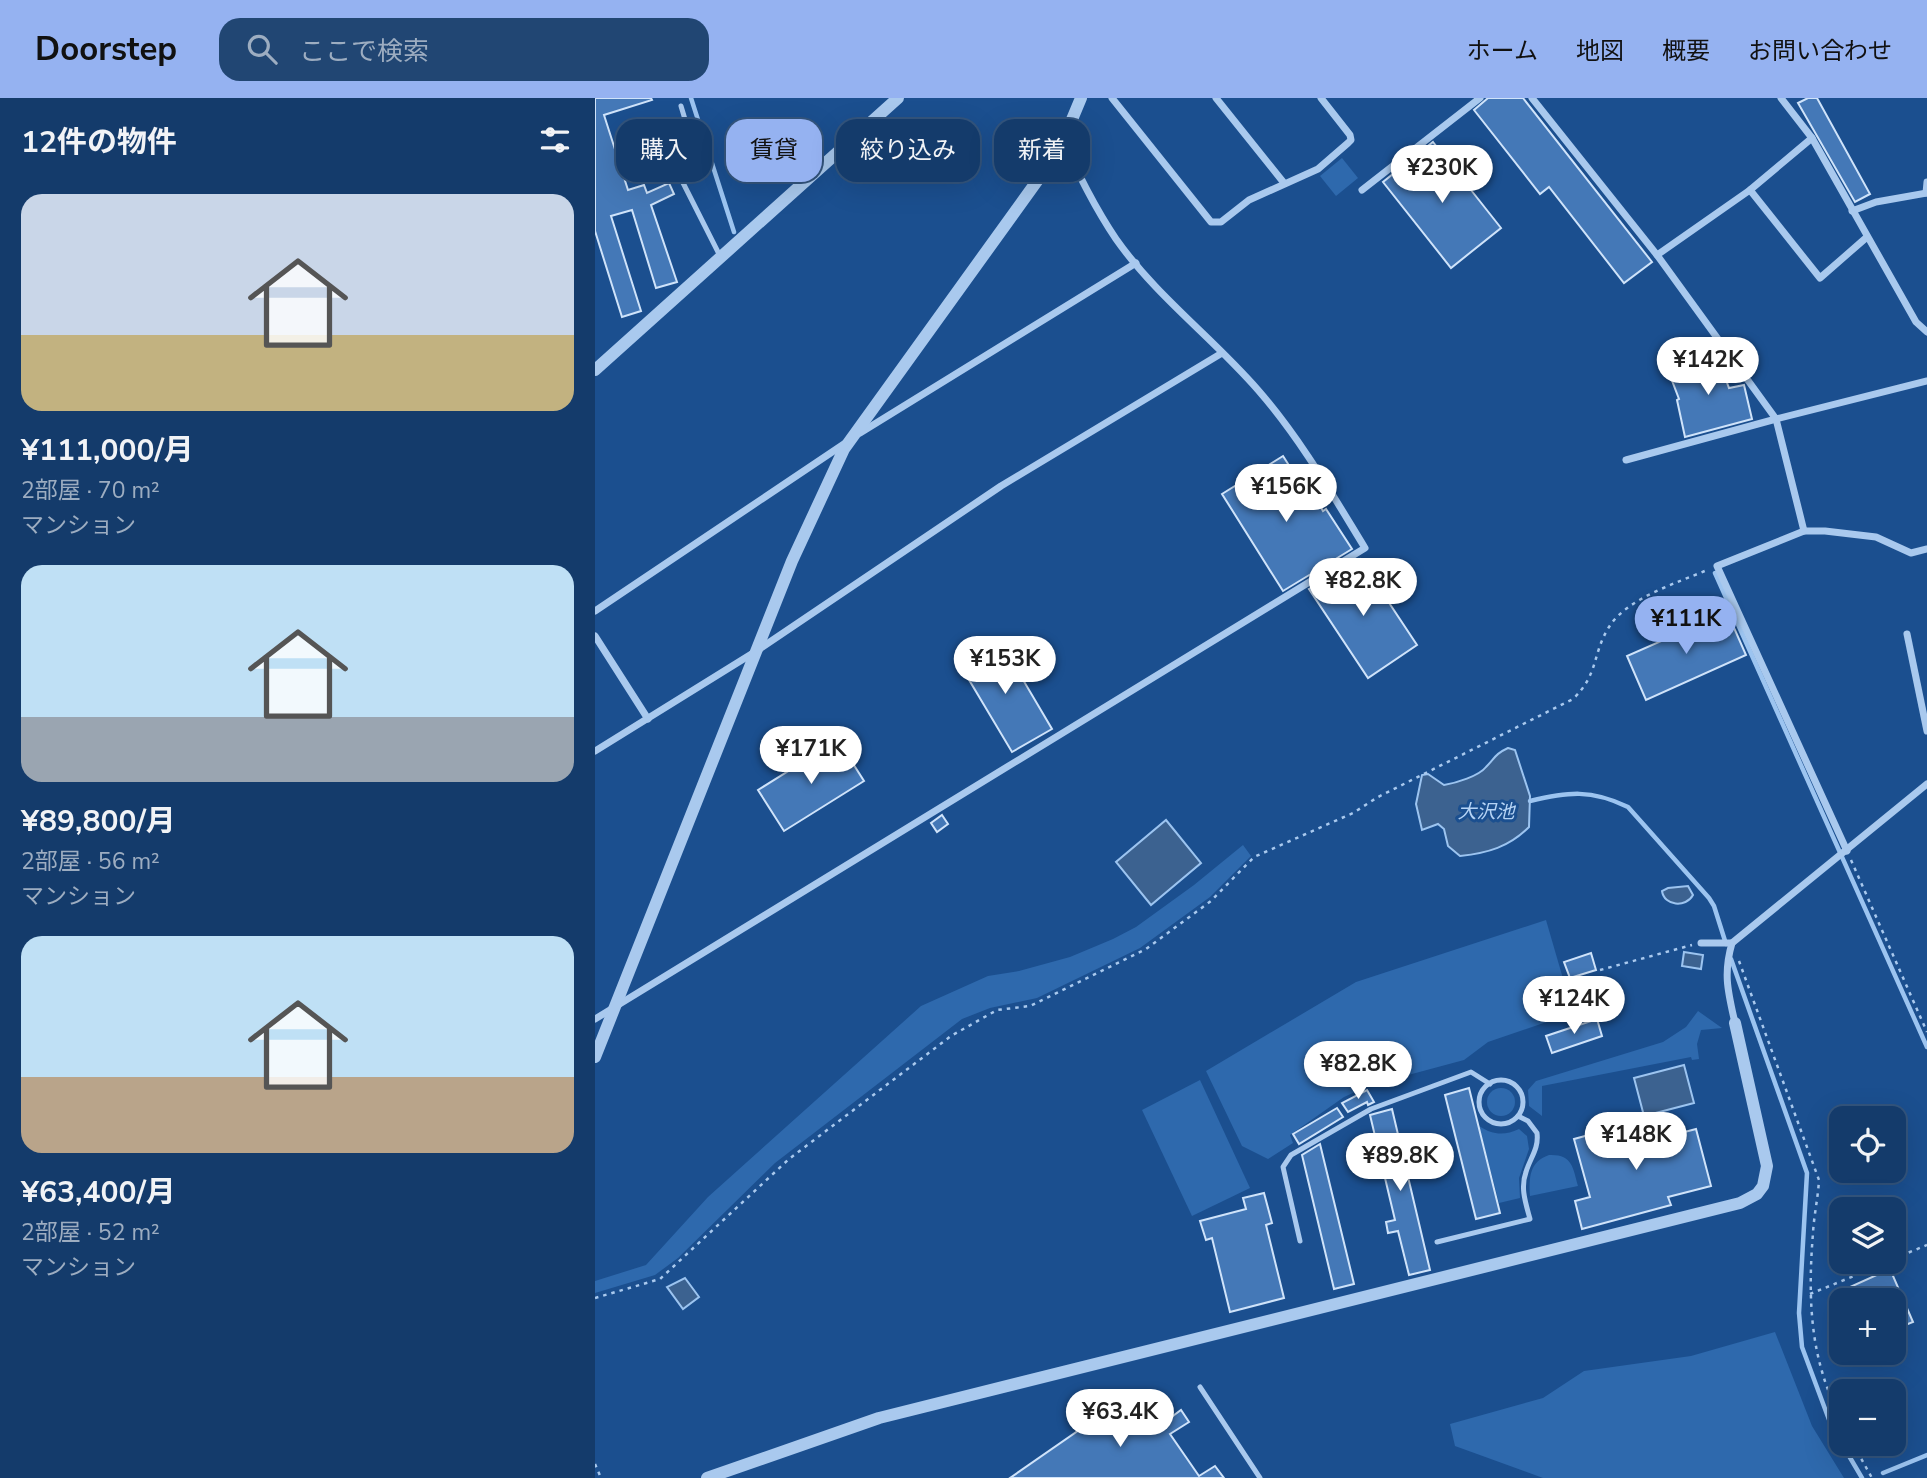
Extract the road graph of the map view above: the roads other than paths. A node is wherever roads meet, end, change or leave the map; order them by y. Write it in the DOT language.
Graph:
graph roads {
  1 [pos="1081,98"];
  2 [pos="1112,98"];
  3 [pos="1216,98"];
  4 [pos="1321,98"];
  5 [pos="1481,98"];
  6 [pos="1532,98"];
  7 [pos="1781,98"];
  8 [pos="892,100"];
  9 [pos="681,106"];
  10 [pos="685,119"];
  11 [pos="1072,119"];
  12 [pos="1812,138"];
  13 [pos="664,154"];
  14 [pos="682,182"];
  15 [pos="1036,182"];
  16 [pos="1081,182"];
  17 [pos="1284,183"];
  18 [pos="1927,183"];
  19 [pos="1362,190"];
  20 [pos="1750,190"];
  21 [pos="1927,193"];
  22 [pos="1852,211"];
  23 [pos="1867,237"];
  24 [pos="1657,255"];
  25 [pos="720,257"];
  26 [pos="1136,263"];
  27 [pos="1927,332"];
  28 [pos="1222,352"];
  29 [pos="595,370"];
  30 [pos="1927,381"];
  31 [pos="1776,419"];
  32 [pos="849,441"];
  33 [pos="1626,460"];
  34 [pos="1804,531"];
  35 [pos="1927,549"];
  36 [pos="595,611"];
  37 [pos="1906,634"];
  38 [pos="595,636"];
  39 [pos="758,650"];
  40 [pos="648,719"];
  41 [pos="1927,731"];
  42 [pos="595,751"];
  43 [pos="1927,784"];
  44 [pos="1847,851"];
  45 [pos="1701,943"];
  46 [pos="1733,943"];
  47 [pos="614,1007"];
  48 [pos="595,1019"];
  49 [pos="1735,1023"];
  50 [pos="595,1057"];
  51 [pos="1490,1084"];
  52 [pos="1518,1116"];
  53 [pos="1300,1241"];
  54 [pos="1437,1242"];
  55 [pos="1199,1387"];
  56 [pos="707,1478"];
  57 [pos="1260,1478"];
  1 -- 11 [label="street"];
  2 -- 17 [label="street"];
  3 -- 17 [label="street"];
  4 -- 17 [label="street"];
  5 -- 19 [label="street"];
  6 -- 24 [label="street"];
  7 -- 12 [label="street"];
  8 -- 25 [label="street"];
  9 -- 10 [label="lane"];
  12 -- 20 [label="street"];
  12 -- 22 [label="street"];
  13 -- 13 [label="lane"];
  14 -- 25 [label="lane"];
  15 -- 32 [label="street"];
  16 -- 26 [label="street"];
  18 -- 21 [label="street"];
  20 -- 23 [label="street"];
  20 -- 24 [label="street"];
  21 -- 22 [label="street"];
  22 -- 23 [label="street"];
  23 -- 27 [label="street"];
  24 -- 31 [label="street"];
  25 -- 29 [label="street"];
  26 -- 28 [label="street"];
  26 -- 32 [label="street"];
  28 -- 39 [label="street"];
  28 -- 47 [label="street"];
  30 -- 31 [label="street"];
  31 -- 33 [label="street"];
  31 -- 34 [label="street"];
  32 -- 36 [label="street"];
  32 -- 39 [label="street"];
  34 -- 35 [label="street"];
  34 -- 44 [label="street"];
  37 -- 41 [label="street"];
  38 -- 40 [label="street"];
  39 -- 40 [label="street"];
  39 -- 47 [label="street"];
  40 -- 42 [label="street"];
  43 -- 44 [label="street"];
  44 -- 46 [label="street"];
  45 -- 46 [label="street"];
  46 -- 49 [label="street"];
  47 -- 48 [label="street"];
  47 -- 50 [label="street"];
  49 -- 56 [label="street"];
  51 -- 52 [label="lane"];
  51 -- 52 [label="lane"];
  51 -- 53 [label="lane"];
  52 -- 54 [label="lane"];
  55 -- 57 [label="lane"];
}
